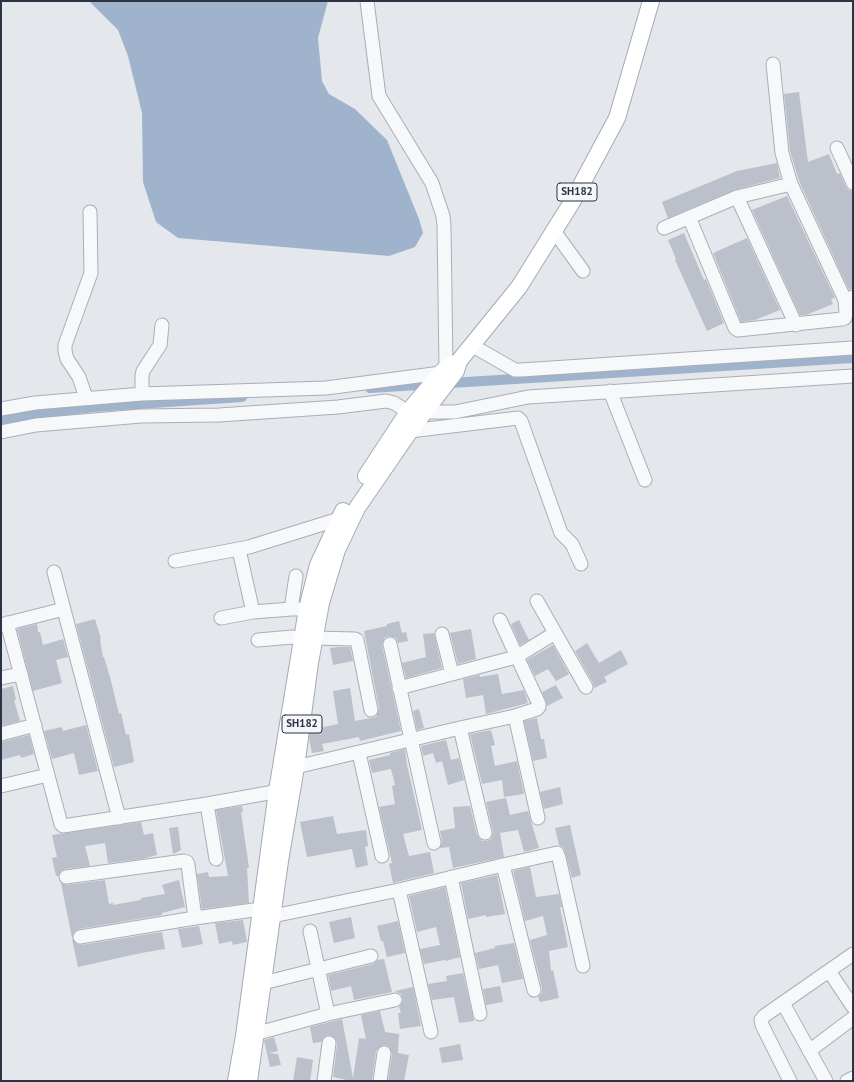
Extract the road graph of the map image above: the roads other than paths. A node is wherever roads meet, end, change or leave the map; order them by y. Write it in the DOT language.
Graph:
graph roads {
  1 [pos="367,1"];
  2 [pos="651,1"];
  3 [pos="773,64"];
  4 [pos="837,148"];
  5 [pos="853,183"];
  6 [pos="791,184"];
  7 [pos="737,197"];
  8 [pos="90,212"];
  9 [pos="689,217"];
  10 [pos="664,228"];
  11 [pos="554,231"];
  12 [pos="583,271"];
  13 [pos="849,298"];
  14 [pos="162,325"];
  15 [pos="796,325"];
  16 [pos="471,345"];
  17 [pos="853,348"];
  18 [pos="447,372"];
  19 [pos="853,376"];
  20 [pos="610,391"];
  21 [pos="142,394"];
  22 [pos="86,398"];
  23 [pos="423,405"];
  24 [pos="1,410"];
  25 [pos="408,412"];
  26 [pos="410,431"];
  27 [pos="1,432"];
  28 [pos="645,480"];
  29 [pos="339,519"];
  30 [pos="337,536"];
  31 [pos="240,550"];
  32 [pos="175,561"];
  33 [pos="581,564"];
  34 [pos="54,572"];
  35 [pos="296,576"];
  36 [pos="537,601"];
  37 [pos="64,609"];
  38 [pos="291,609"];
  39 [pos="314,609"];
  40 [pos="253,612"];
  41 [pos="221,618"];
  42 [pos="500,620"];
  43 [pos="4,624"];
  44 [pos="555,633"];
  45 [pos="442,634"];
  46 [pos="308,638"];
  47 [pos="258,640"];
  48 [pos="390,644"];
  49 [pos="516,657"];
  50 [pos="21,674"];
  51 [pos="452,674"];
  52 [pos="1,678"];
  53 [pos="586,687"];
  54 [pos="399,688"];
  55 [pos="370,710"];
  56 [pos="516,716"];
  57 [pos="35,726"];
  58 [pos="460,728"];
  59 [pos="1,734"];
  60 [pos="410,740"];
  61 [pos="360,753"];
  62 [pos="296,767"];
  63 [pos="48,775"];
  64 [pos="1,786"];
  65 [pos="285,790"];
  66 [pos="207,804"];
  67 [pos="119,818"];
  68 [pos="538,818"];
  69 [pos="485,833"];
  70 [pos="434,843"];
  71 [pos="382,856"];
  72 [pos="216,859"];
  73 [pos="504,864"];
  74 [pos="451,877"];
  75 [pos="66,878"];
  76 [pos="398,890"];
  77 [pos="264,914"];
  78 [pos="195,918"];
  79 [pos="310,931"];
  80 [pos="80,937"];
  81 [pos="853,954"];
  82 [pos="371,956"];
  83 [pos="583,966"];
  84 [pos="318,969"];
  85 [pos="829,971"];
  86 [pos="264,984"];
  87 [pos="534,990"];
  88 [pos="395,1000"];
  89 [pos="782,1003"];
  90 [pos="853,1007"];
  91 [pos="328,1014"];
  92 [pos="480,1014"];
  93 [pos="853,1018"];
  94 [pos="431,1032"];
  95 [pos="250,1035"];
  96 [pos="329,1043"];
  97 [pos="809,1051"];
  98 [pos="384,1053"];
  99 [pos="853,1078"];
  100 [pos="236,1081"];
  101 [pos="249,1081"];
  102 [pos="324,1081"];
  103 [pos="380,1081"];
  104 [pos="790,1081"];
  105 [pos="826,1081"];
  106 [pos="847,1081"];
  1 -- 18 [label="street"];
  2 -- 11 [label="main road, SH182"];
  3 -- 6 [label="street"];
  4 -- 5 [label="street"];
  6 -- 7 [label="street"];
  6 -- 13 [label="street"];
  7 -- 9 [label="street"];
  7 -- 15 [label="street"];
  8 -- 22 [label="street"];
  9 -- 10 [label="street"];
  9 -- 15 [label="street"];
  11 -- 12 [label="street"];
  11 -- 16 [label="main road, SH182"];
  13 -- 15 [label="street"];
  14 -- 21 [label="street"];
  16 -- 17 [label="street"];
  16 -- 18 [label="main road, SH182"];
  18 -- 21 [label="street"];
  18 -- 23 [label="main road, SH182"];
  18 -- 23 [label="main road, SH182"];
  19 -- 20 [label="street"];
  20 -- 23 [label="street"];
  20 -- 28 [label="street"];
  21 -- 22 [label="street"];
  22 -- 24 [label="street"];
  23 -- 25 [label="main road, SH182"];
  23 -- 26 [label="main road, SH182"];
  25 -- 27 [label="street"];
  25 -- 29 [label="main road, SH182"];
  26 -- 30 [label="main road, SH182"];
  26 -- 33 [label="street"];
  29 -- 30 [label="main road, SH182"];
  29 -- 31 [label="street"];
  30 -- 39 [label="main road, SH182"];
  31 -- 32 [label="street"];
  31 -- 40 [label="street"];
  34 -- 37 [label="street"];
  35 -- 38 [label="street"];
  36 -- 44 [label="street"];
  37 -- 43 [label="street"];
  37 -- 67 [label="street"];
  38 -- 39 [label="street"];
  38 -- 40 [label="street"];
  39 -- 46 [label="main road, SH182"];
  40 -- 41 [label="street"];
  42 -- 49 [label="street"];
  43 -- 50 [label="street"];
  44 -- 49 [label="street"];
  44 -- 53 [label="street"];
  45 -- 51 [label="street"];
  46 -- 47 [label="street"];
  46 -- 55 [label="street"];
  46 -- 62 [label="main road, SH182"];
  46 -- 65 [label="main road, SH182"];
  48 -- 54 [label="street"];
  49 -- 51 [label="street"];
  49 -- 56 [label="street"];
  50 -- 52 [label="street"];
  50 -- 57 [label="street"];
  51 -- 54 [label="street"];
  54 -- 60 [label="street"];
  56 -- 58 [label="street"];
  56 -- 68 [label="street"];
  57 -- 59 [label="street"];
  57 -- 63 [label="street"];
  58 -- 60 [label="street"];
  58 -- 69 [label="street"];
  60 -- 61 [label="street"];
  60 -- 70 [label="street"];
  61 -- 62 [label="street"];
  61 -- 71 [label="street"];
  62 -- 65 [label="main road, SH182"];
  63 -- 64 [label="street"];
  63 -- 67 [label="street"];
  65 -- 66 [label="street"];
  65 -- 77 [label="main road, SH182"];
  66 -- 67 [label="street"];
  66 -- 72 [label="street"];
  73 -- 74 [label="street"];
  73 -- 83 [label="street"];
  73 -- 87 [label="street"];
  74 -- 76 [label="street"];
  74 -- 92 [label="street"];
  75 -- 78 [label="street"];
  76 -- 77 [label="street"];
  76 -- 94 [label="street"];
  77 -- 78 [label="street"];
  77 -- 86 [label="main road, SH182"];
  77 -- 95 [label="main road, SH182"];
  78 -- 80 [label="street"];
  79 -- 84 [label="street"];
  81 -- 85 [label="street"];
  82 -- 84 [label="street"];
  84 -- 86 [label="street"];
  84 -- 91 [label="street"];
  85 -- 89 [label="street"];
  85 -- 90 [label="street"];
  86 -- 95 [label="main road, SH182"];
  88 -- 91 [label="street"];
  89 -- 97 [label="street"];
  89 -- 104 [label="street"];
  91 -- 95 [label="street"];
  93 -- 97 [label="street"];
  95 -- 100 [label="main road, SH182"];
  95 -- 101 [label="main road, SH182"];
  96 -- 102 [label="street"];
  97 -- 105 [label="street"];
  98 -- 103 [label="street"];
  99 -- 106 [label="street"];
}
